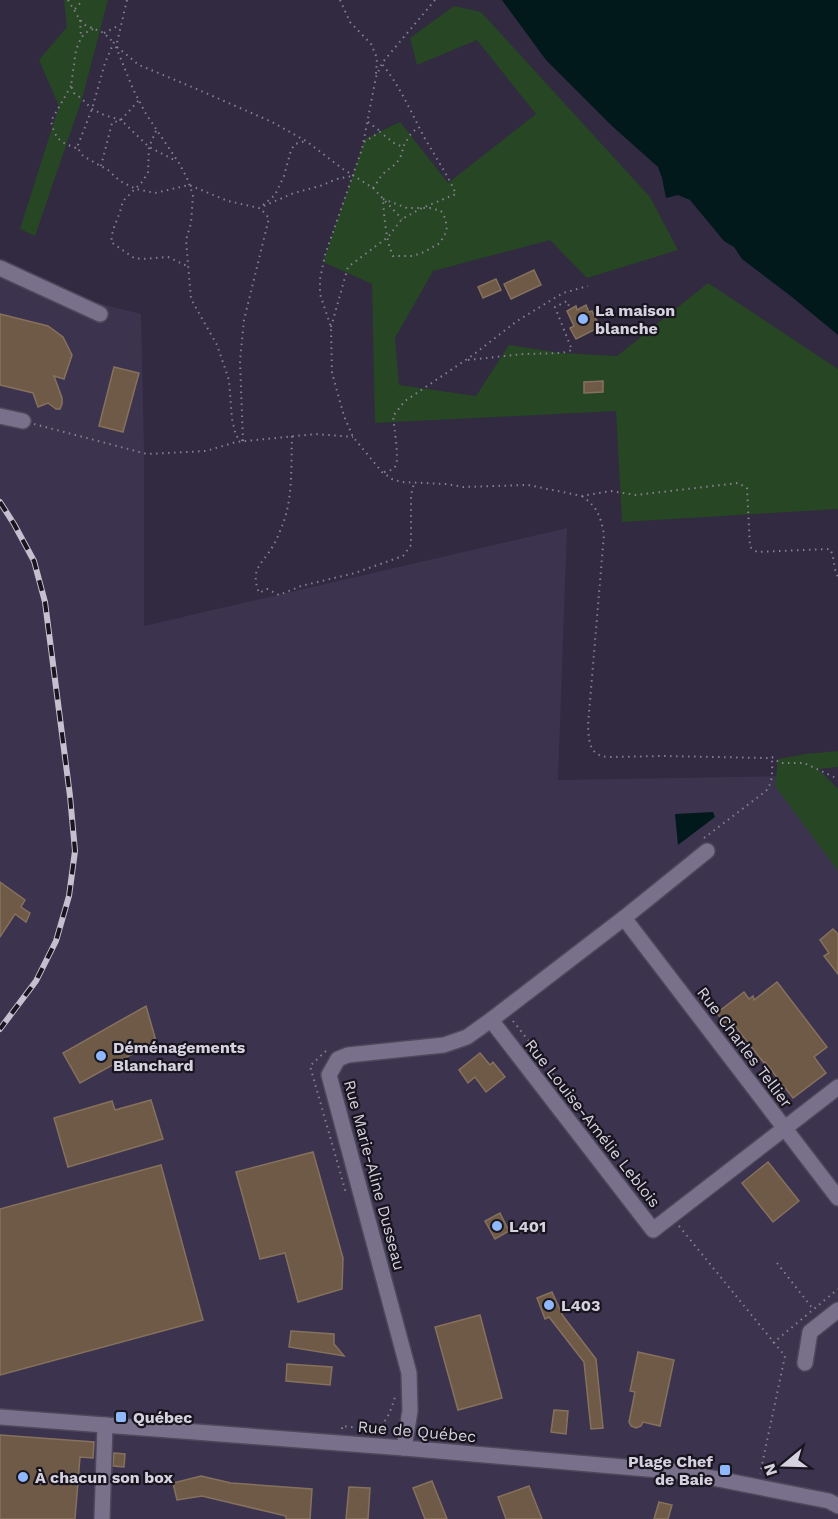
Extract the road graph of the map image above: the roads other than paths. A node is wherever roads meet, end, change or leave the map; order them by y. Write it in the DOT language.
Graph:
graph roads {
  1 [pos="0,268"];
  2 [pos="100,314"];
  3 [pos="0,416"];
  4 [pos="23,422"];
  5 [pos="703,847"];
  6 [pos="624,918"];
  7 [pos="491,1020"];
  8 [pos="838,1087"];
  9 [pos="785,1128"];
  10 [pos="838,1198"];
  11 [pos="838,1310"];
  12 [pos="805,1362"];
  13 [pos="0,1417"];
  14 [pos="105,1425"];
  15 [pos="404,1448"];
  16 [pos="835,1502"];
  17 [pos="102,1519"];
  1 -- 2 [label="street"];
  3 -- 4 [label="street"];
  5 -- 6 [label="street, Rue Marie-Aline Dusseau"];
  6 -- 7 [label="street, Rue Marie-Aline Dusseau"];
  6 -- 9 [label="street, Rue Charles Tellier"];
  7 -- 9 [label="street, Rue Louise-Amélie Leblois"];
  7 -- 15 [label="street, Rue Marie-Aline Dusseau"];
  8 -- 9 [label="street"];
  9 -- 10 [label="street, Rue Charles Tellier"];
  11 -- 12 [label="street"];
  13 -- 14 [label="street, Rue de Québec"];
  14 -- 15 [label="street, Rue de Québec"];
  14 -- 17 [label="street"];
  15 -- 16 [label="street, Rue de Québec"];
}
